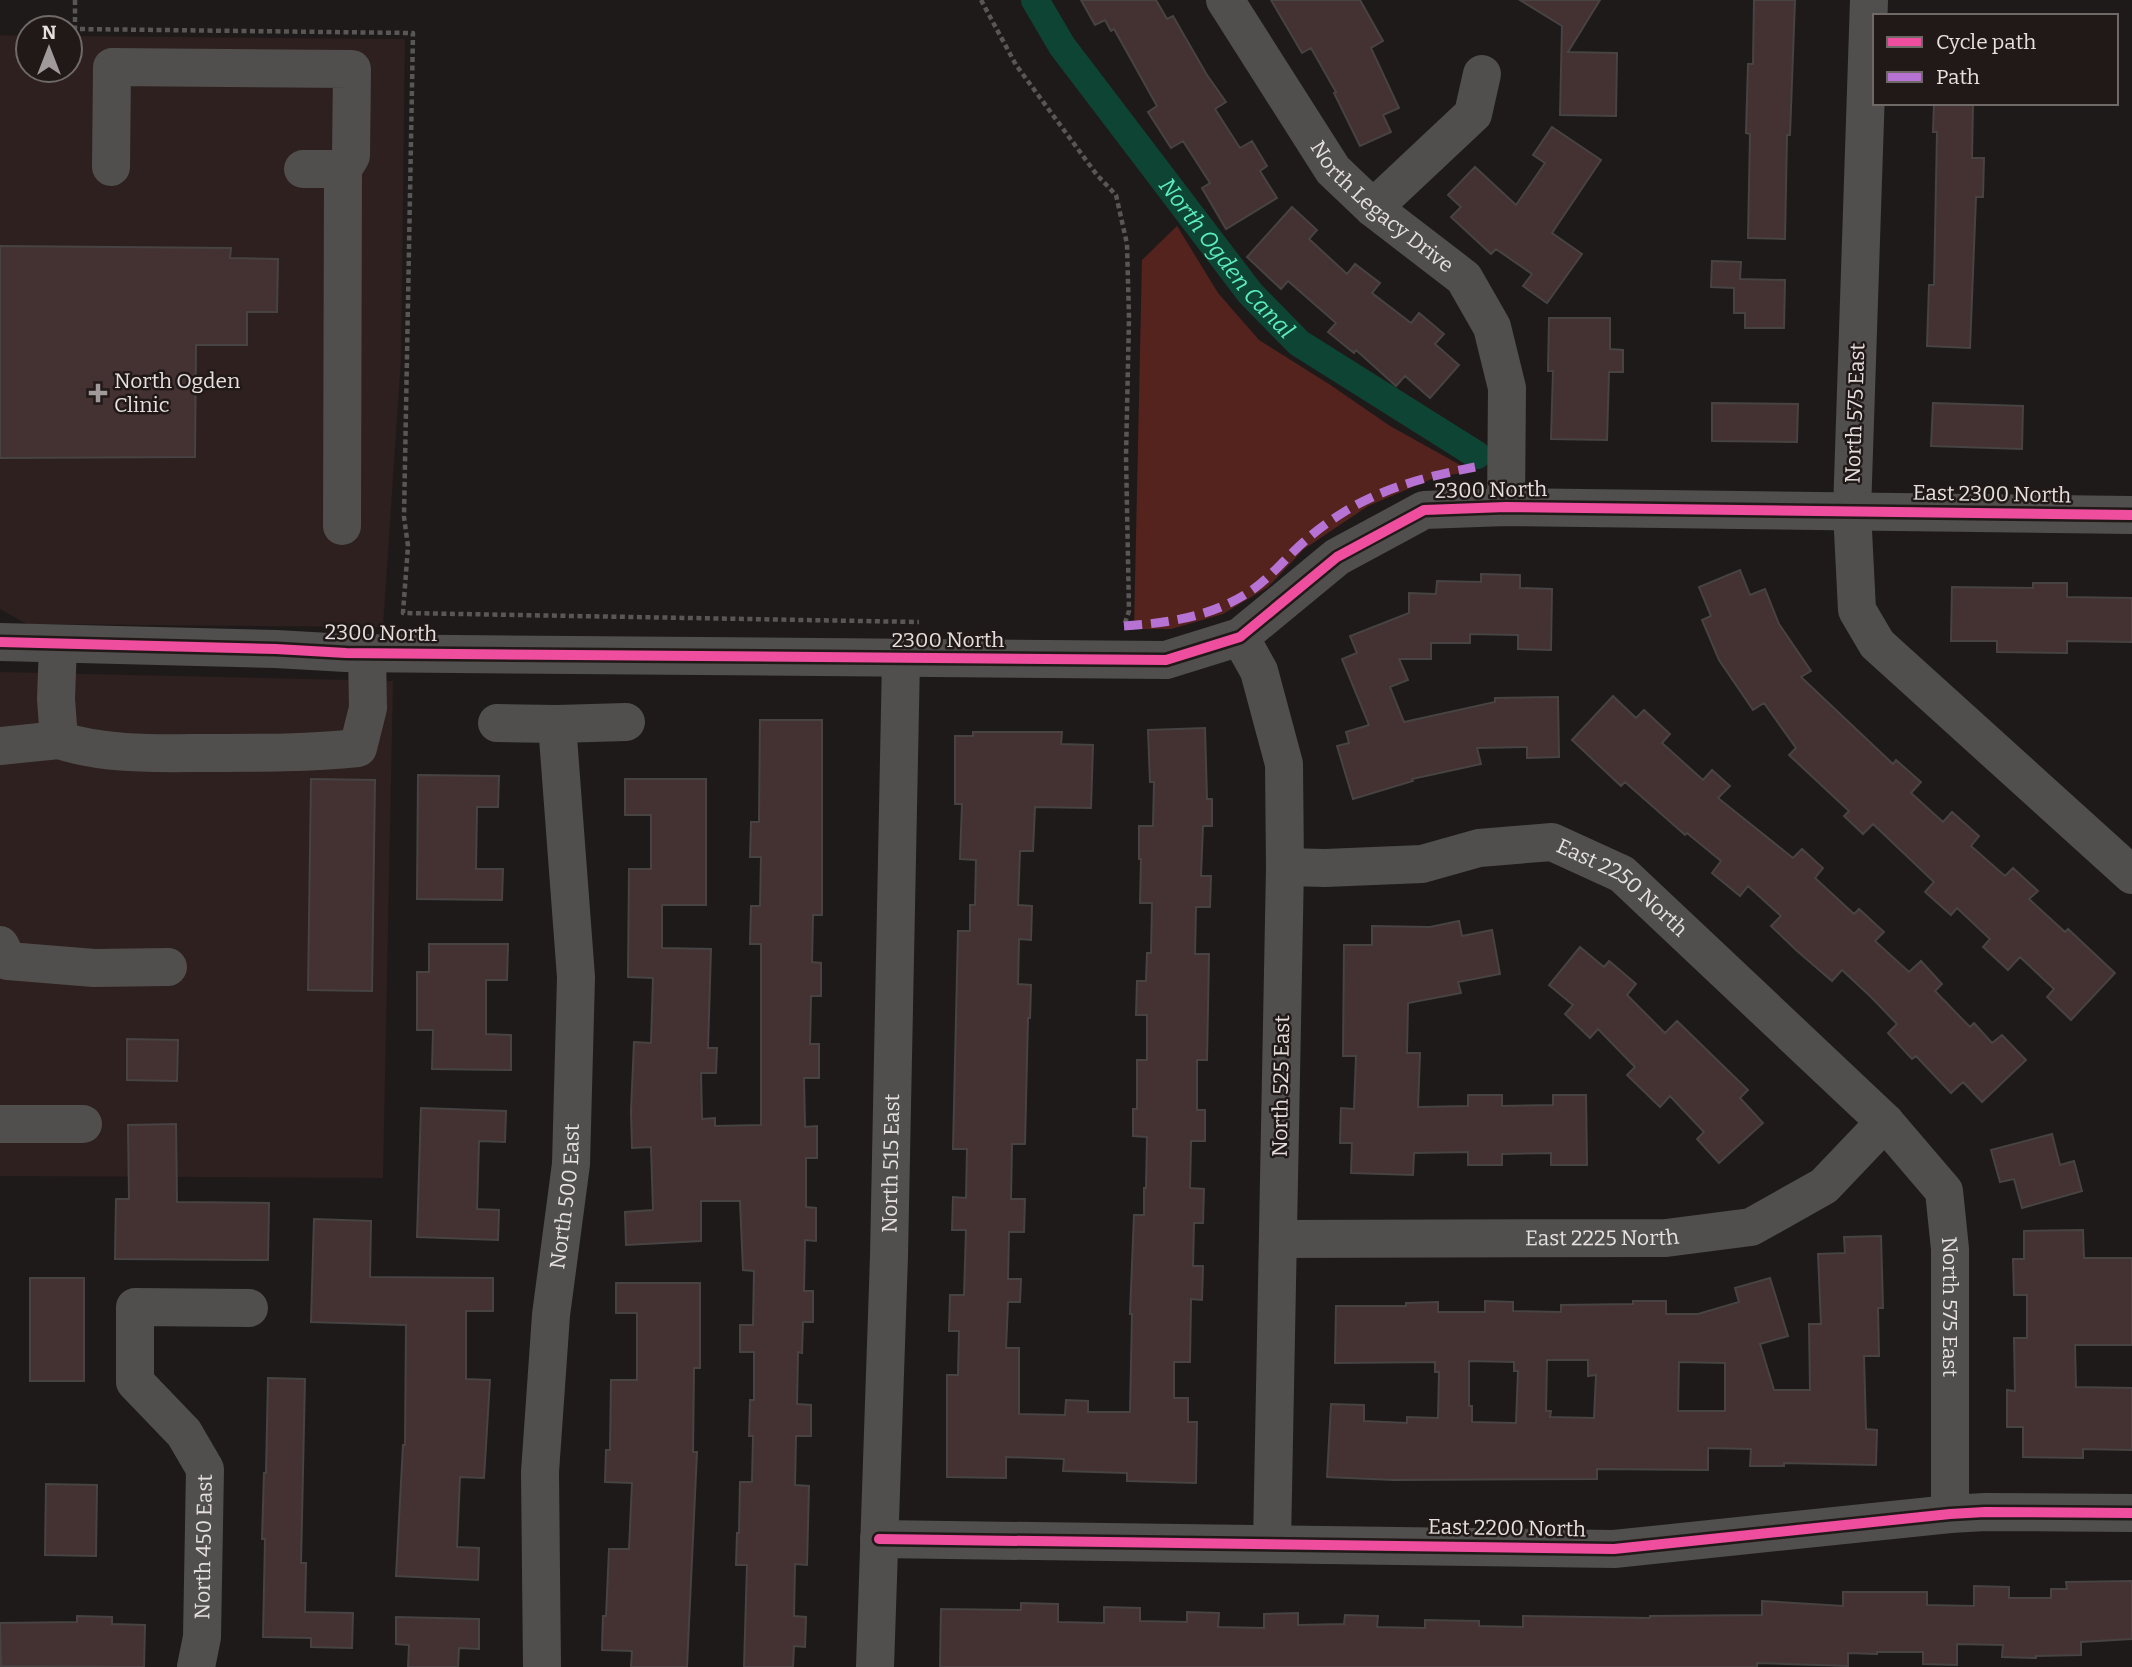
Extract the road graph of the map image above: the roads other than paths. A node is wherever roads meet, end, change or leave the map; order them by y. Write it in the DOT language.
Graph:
graph roads {
  1 [pos="1225,0"];
  2 [pos="1869,0"];
  3 [pos="1482,74"];
  4 [pos="111,167"];
  5 [pos="303,169"];
  6 [pos="343,170"];
  7 [pos="1373,208"];
  8 [pos="1506,507"];
  9 [pos="1852,511"];
  10 [pos="2132,515"];
  11 [pos="341,526"];
  12 [pos="1240,637"];
  13 [pos="0,642"];
  14 [pos="58,644"];
  15 [pos="367,653"];
  16 [pos="901,659"];
  17 [pos="626,722"];
  18 [pos="497,723"];
  19 [pos="557,724"];
  20 [pos="59,740"];
  21 [pos="0,746"];
  22 [pos="0,758"];
  23 [pos="1285,867"];
  24 [pos="2132,875"];
  25 [pos="0,945"];
  26 [pos="168,967"];
  27 [pos="1885,1122"];
  28 [pos="0,1124"];
  29 [pos="83,1124"];
  30 [pos="1278,1239"];
  31 [pos="249,1308"];
  32 [pos="1950,1514"];
  33 [pos="2132,1514"];
  34 [pos="879,1539"];
  35 [pos="1272,1544"];
  36 [pos="196,1667"];
  37 [pos="542,1667"];
  38 [pos="875,1667"];
  1 -- 7 [label="street, North Legacy Drive"];
  2 -- 9 [label="street, North 575 East"];
  3 -- 7 [label="street"];
  4 -- 6 [label="street"];
  5 -- 6 [label="street"];
  6 -- 11 [label="street"];
  7 -- 8 [label="street, North Legacy Drive"];
  8 -- 9 [label="street, 2300 North"];
  8 -- 12 [label="street, 2300 North"];
  9 -- 10 [label="street, East 2300 North"];
  9 -- 24 [label="street, North 575 East"];
  12 -- 16 [label="street, 2300 North"];
  12 -- 23 [label="street, North 525 East"];
  13 -- 14 [label="street, 2300 North"];
  14 -- 15 [label="street, 2300 North"];
  14 -- 20 [label="street"];
  15 -- 16 [label="street, 2300 North"];
  15 -- 20 [label="street"];
  16 -- 34 [label="street, North 515 East"];
  17 -- 19 [label="street"];
  18 -- 19 [label="street"];
  19 -- 37 [label="street, North 500 East"];
  20 -- 21 [label="street"];
  21 -- 22 [label="street"];
  23 -- 27 [label="street, East 2250 North"];
  23 -- 30 [label="street, North 525 East"];
  25 -- 26 [label="street"];
  27 -- 30 [label="street, East 2225 North"];
  27 -- 32 [label="street, North 575 East"];
  28 -- 29 [label="street"];
  30 -- 35 [label="street, North 525 East"];
  31 -- 36 [label="street, North 450 East"];
  32 -- 33 [label="street, East 2200 North"];
  32 -- 35 [label="street, East 2200 North"];
  34 -- 35 [label="street, East 2200 North"];
  34 -- 38 [label="street, North 515 East"];
}
